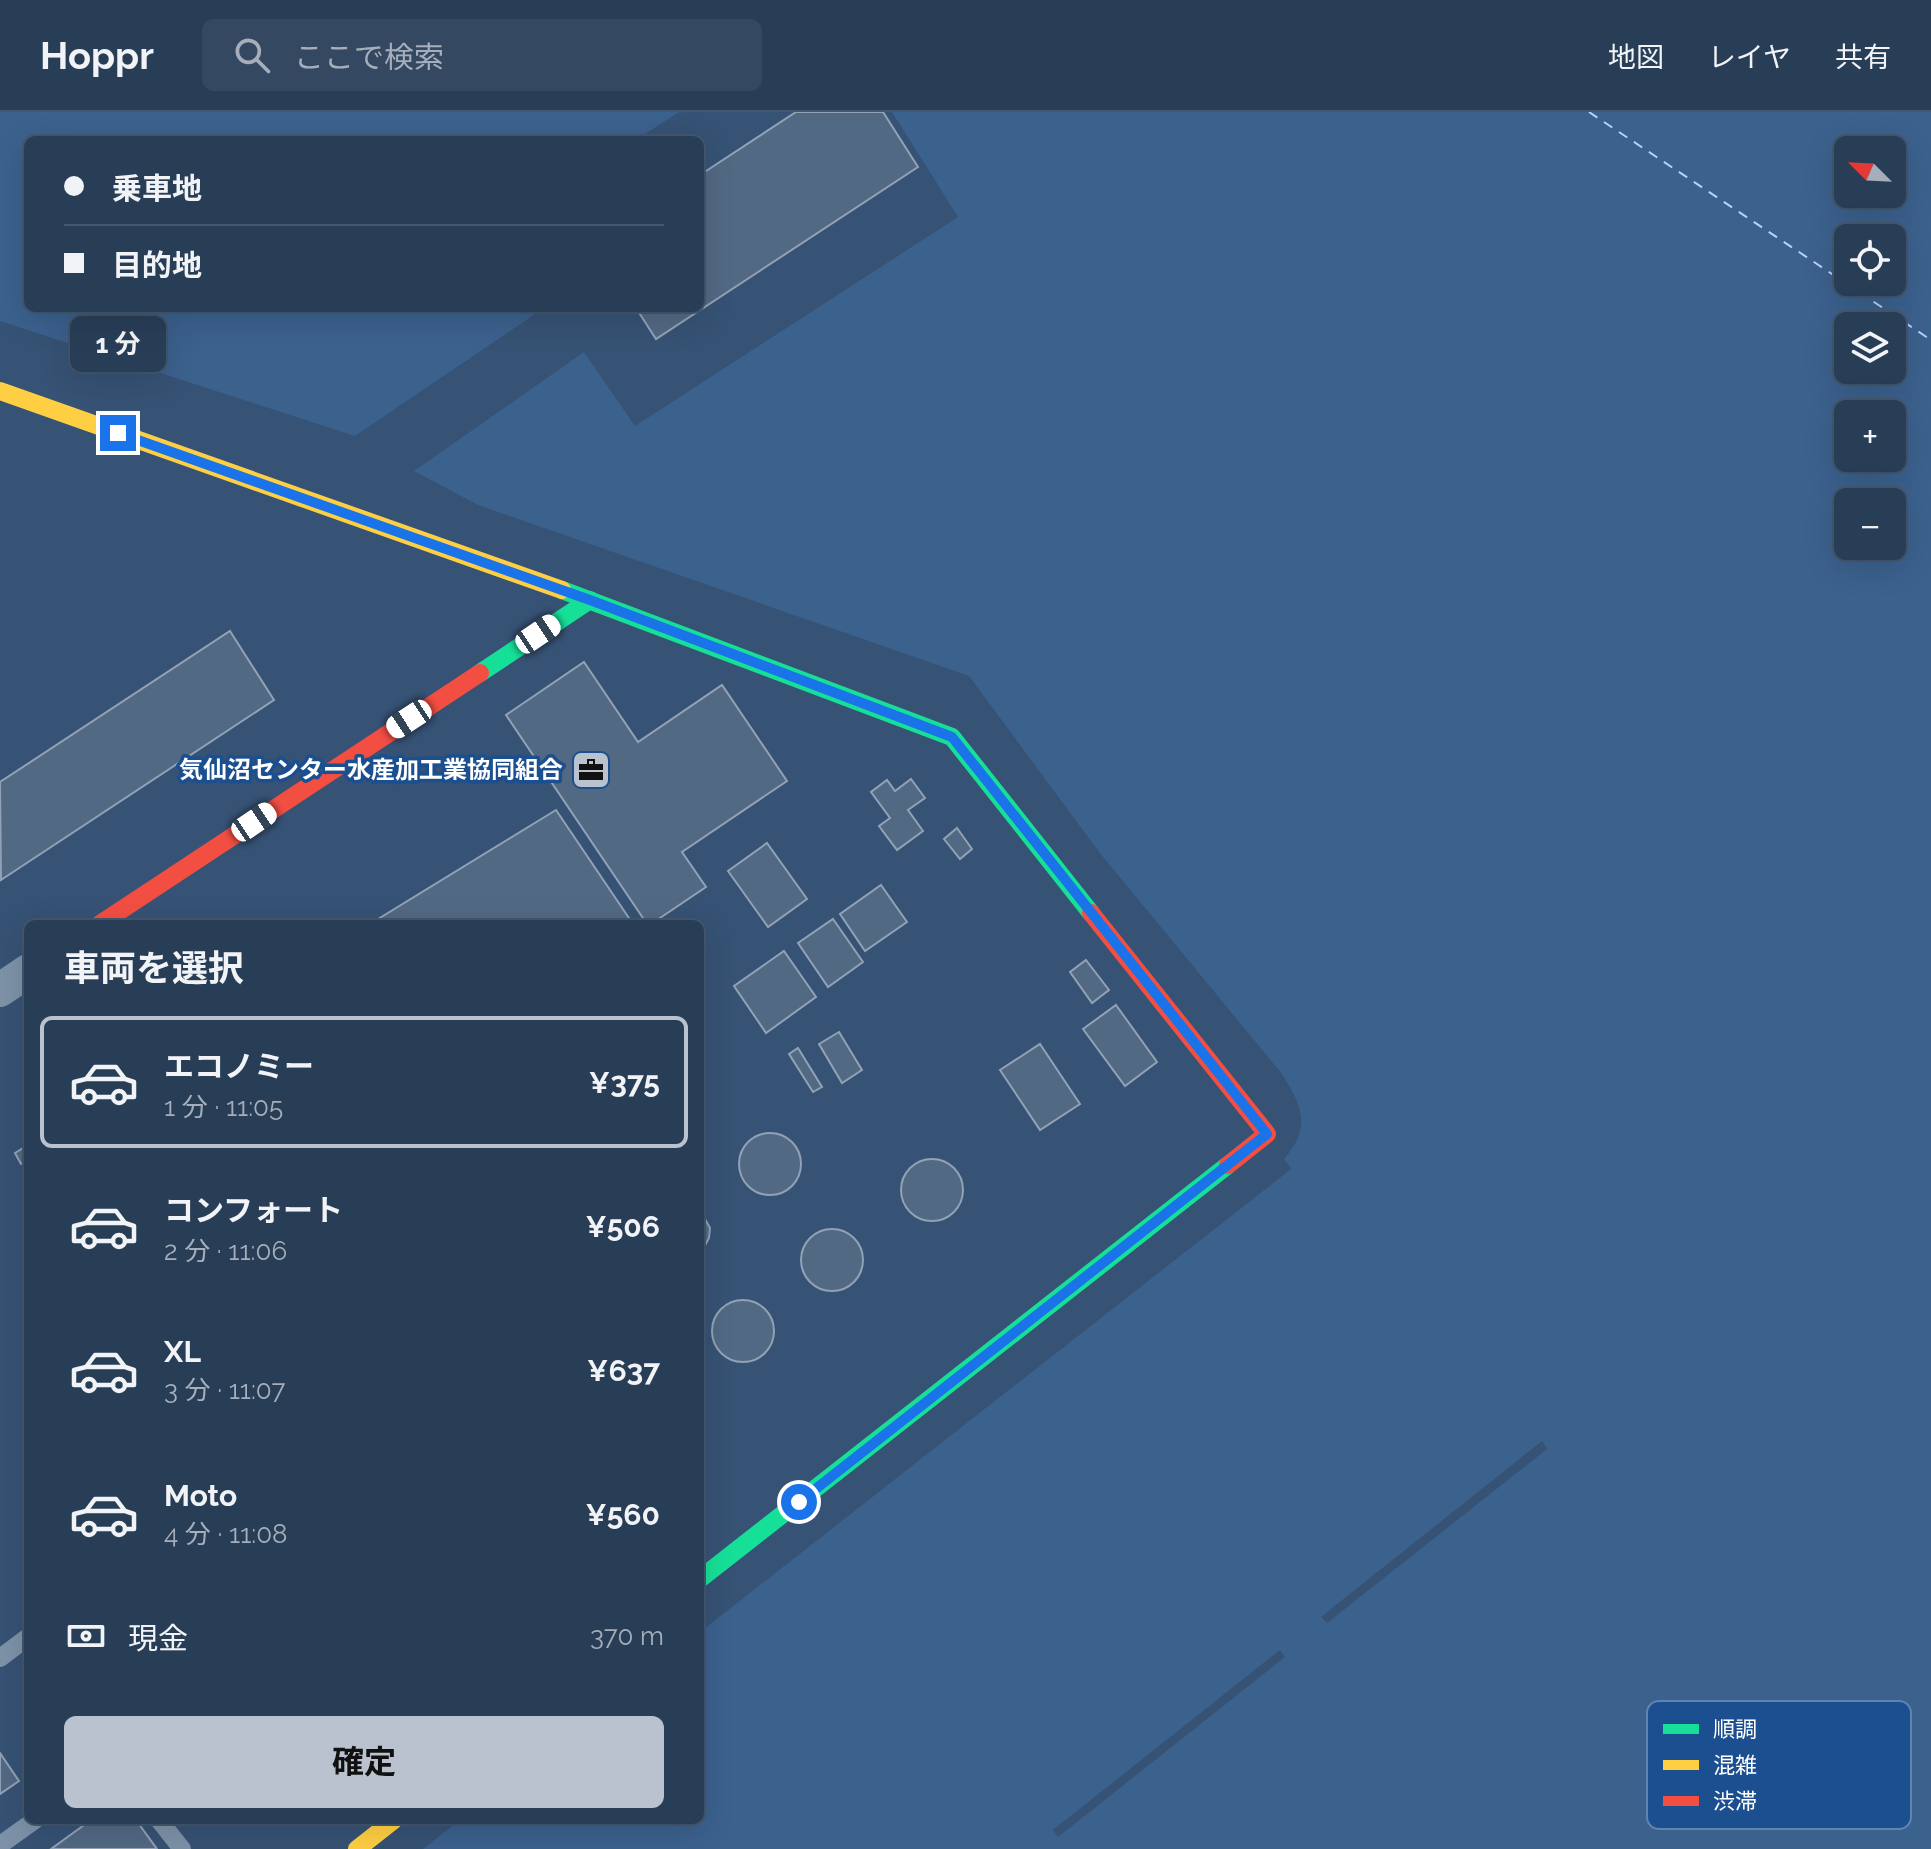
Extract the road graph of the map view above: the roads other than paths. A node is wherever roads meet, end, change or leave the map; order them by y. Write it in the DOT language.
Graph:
graph roads {
  1 [pos="0,391"];
  2 [pos="590,600"];
  3 [pos="106,920"];
  4 [pos="24,974"];
  5 [pos="0,990"];
  6 [pos="704,1576"];
  7 [pos="24,1640"];
  8 [pos="0,1658"];
  9 [pos="29,1824"];
  10 [pos="162,1824"];
  11 [pos="389,1824"];
  12 [pos="0,1845"];
  13 [pos="182,1849"];
  14 [pos="357,1849"];
  1 -- 2 [label="street"];
  2 -- 3 [label="street"];
  2 -- 6 [label="street"];
  4 -- 5 [label="street"];
  7 -- 8 [label="lane"];
  9 -- 12 [label="lane"];
  10 -- 13 [label="lane"];
  11 -- 14 [label="street"];
}
